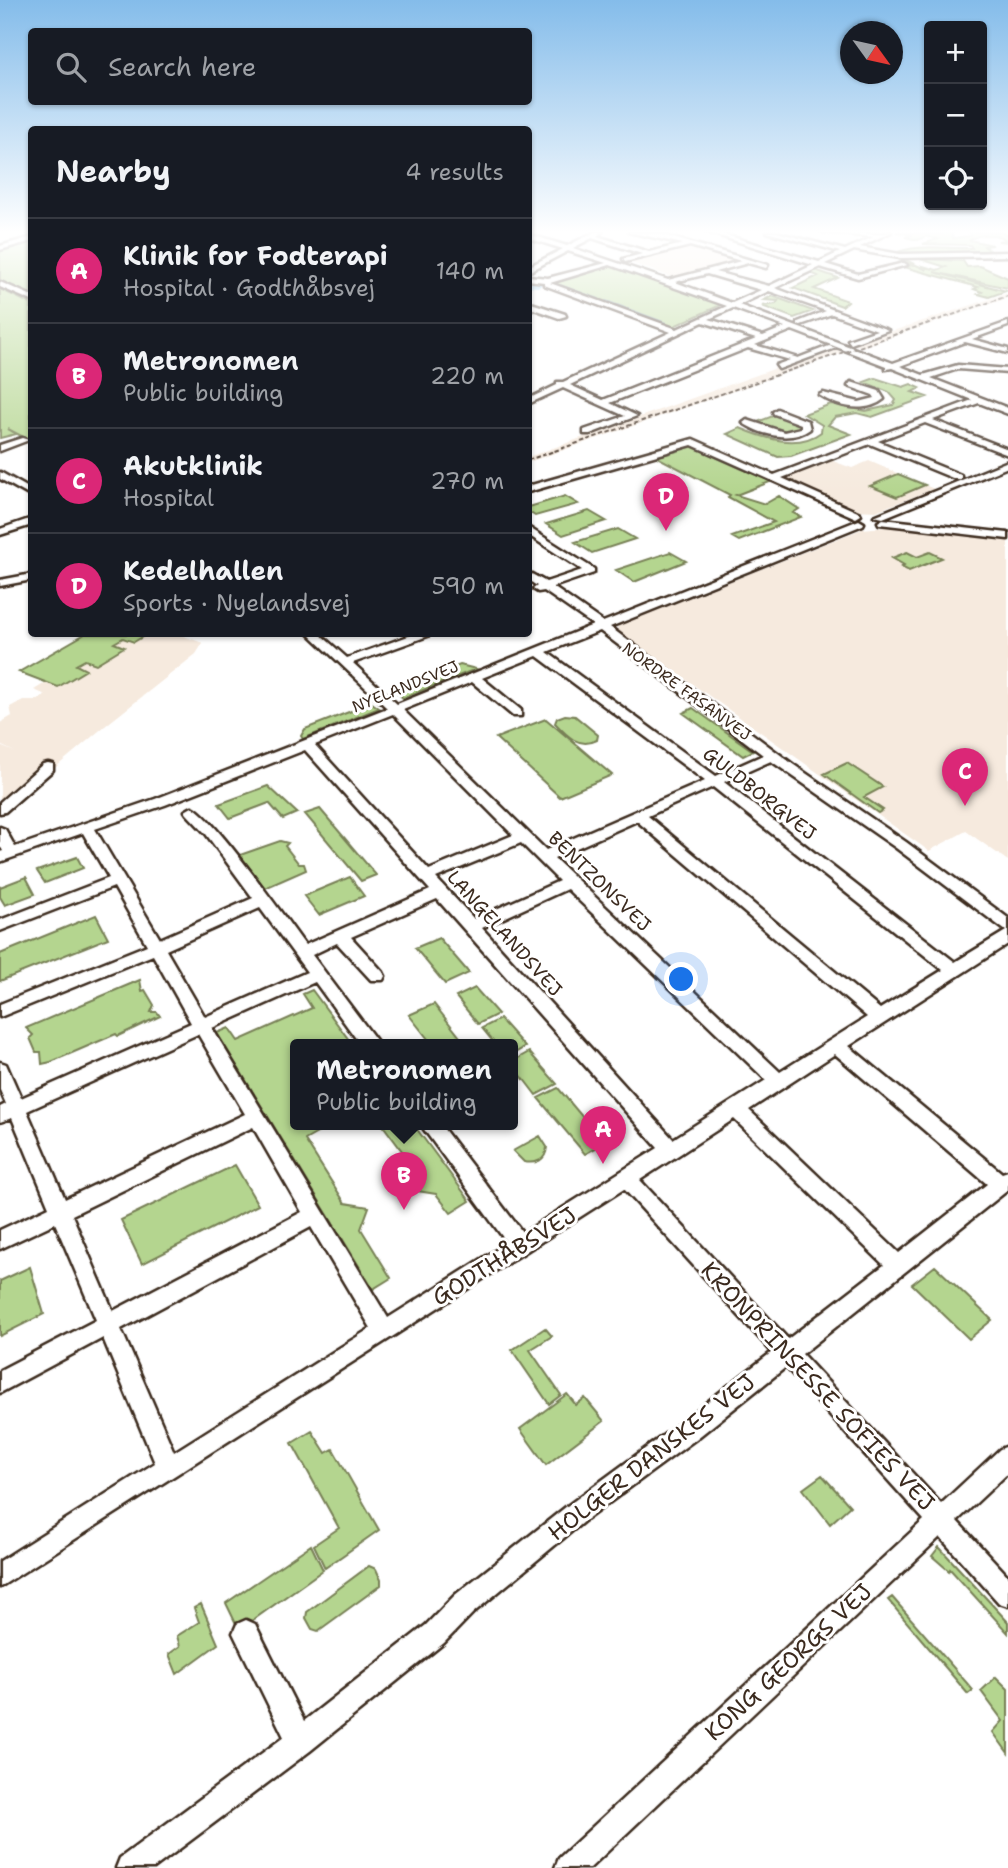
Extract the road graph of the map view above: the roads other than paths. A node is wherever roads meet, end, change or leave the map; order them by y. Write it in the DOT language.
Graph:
graph roads {
  1 [pos="644,319"];
  2 [pos="777,319"];
  3 [pos="812,319"];
  4 [pos="854,319"];
  5 [pos="701,320"];
  6 [pos="1008,324"];
  7 [pos="796,326"];
  8 [pos="677,331"];
  9 [pos="764,339"];
  10 [pos="966,340"];
  11 [pos="851,342"];
  12 [pos="748,345"];
  13 [pos="832,348"];
  14 [pos="1008,351"];
  15 [pos="797,360"];
  16 [pos="779,367"];
  17 [pos="891,368"];
  18 [pos="1008,371"];
  19 [pos="925,378"];
  20 [pos="851,384"];
  21 [pos="562,385"];
  22 [pos="823,395"];
  23 [pos="532,398"];
  24 [pos="981,399"];
  25 [pos="603,403"];
  26 [pos="1008,410"];
  27 [pos="777,412"];
  28 [pos="924,420"];
  29 [pos="747,423"];
  30 [pos="587,432"];
  31 [pos="25,440"];
  32 [pos="870,441"];
  33 [pos="0,448"];
  34 [pos="1008,452"];
  35 [pos="1008,464"];
  36 [pos="0,475"];
  37 [pos="958,477"];
  38 [pos="774,478"];
  39 [pos="11,482"];
  40 [pos="0,487"];
  41 [pos="532,488"];
  42 [pos="28,492"];
  43 [pos="857,519"];
  44 [pos="881,519"];
  45 [pos="28,522"];
  46 [pos="0,532"];
  47 [pos="532,533"];
  48 [pos="1008,536"];
  49 [pos="28,578"];
  50 [pos="0,583"];
  51 [pos="537,586"];
  52 [pos="600,628"];
  53 [pos="317,637"];
  54 [pos="416,637"];
  55 [pos="539,652"];
  56 [pos="346,662"];
  57 [pos="473,677"];
  58 [pos="394,709"];
  59 [pos="517,713"];
  60 [pos="307,744"];
  61 [pos="774,755"];
  62 [pos="48,767"];
  63 [pos="713,780"];
  64 [pos="185,803"];
  65 [pos="0,809"];
  66 [pos="638,815"];
  67 [pos="87,827"];
  68 [pos="0,832"];
  69 [pos="524,836"];
  70 [pos="6,855"];
  71 [pos="544,857"];
  72 [pos="432,874"];
  73 [pos="117,880"];
  74 [pos="569,882"];
  75 [pos="439,891"];
  76 [pos="261,901"];
  77 [pos="0,926"];
  78 [pos="1008,926"];
  79 [pos="471,927"];
  80 [pos="340,936"];
  81 [pos="1008,936"];
  82 [pos="157,947"];
  83 [pos="301,953"];
  84 [pos="954,970"];
  85 [pos="317,974"];
  86 [pos="377,976"];
  87 [pos="0,1012"];
  88 [pos="879,1018"];
  89 [pos="202,1026"];
  90 [pos="366,1039"];
  91 [pos="836,1045"];
  92 [pos="0,1069"];
  93 [pos="779,1082"];
  94 [pos="736,1109"];
  95 [pos="8,1111"];
  96 [pos="256,1117"];
  97 [pos="434,1130"];
  98 [pos="672,1150"];
  99 [pos="627,1179"];
  100 [pos="1004,1181"];
  101 [pos="61,1211"];
  102 [pos="316,1215"];
  103 [pos="0,1240"];
  104 [pos="520,1245"];
  105 [pos="898,1265"];
  106 [pos="108,1325"];
  107 [pos="384,1331"];
  108 [pos="787,1352"];
  109 [pos="0,1382"];
  110 [pos="1008,1457"];
  111 [pos="169,1468"];
  112 [pos="941,1519"];
  113 [pos="0,1575"];
  114 [pos="1008,1594"];
  115 [pos="246,1633"];
  116 [pos="300,1741"];
  117 [pos="130,1868"];
  118 [pos="569,1868"];
  1 -- 8 [label="street"];
  2 -- 7 [label="street"];
  3 -- 7 [label="street"];
  4 -- 11 [label="street"];
  5 -- 8 [label="street"];
  5 -- 9 [label="street"];
  6 -- 10 [label="street"];
  7 -- 9 [label="street"];
  7 -- 17 [label="street"];
  8 -- 21 [label="street"];
  9 -- 12 [label="street"];
  10 -- 14 [label="street"];
  10 -- 17 [label="street"];
  12 -- 15 [label="street"];
  12 -- 25 [label="street"];
  13 -- 15 [label="street"];
  15 -- 16 [label="street"];
  17 -- 19 [label="street"];
  18 -- 19 [label="street"];
  19 -- 24 [label="street"];
  20 -- 22 [label="street"];
  21 -- 23 [label="street"];
  21 -- 25 [label="street"];
  24 -- 26 [label="street"];
  24 -- 28 [label="street"];
  25 -- 30 [label="street"];
  27 -- 29 [label="street"];
  28 -- 32 [label="street"];
  28 -- 34 [label="street"];
  31 -- 33 [label="street"];
  32 -- 37 [label="street"];
  32 -- 38 [label="street"];
  35 -- 44 [label="street"];
  36 -- 39 [label="street"];
  38 -- 41 [label="street"];
  38 -- 43 [label="street"];
  39 -- 40 [label="street"];
  39 -- 42 [label="street"];
  43 -- 44 [label="street"];
  43 -- 52 [label="street, NYELANDSVEJ"];
  44 -- 48 [label="street"];
  45 -- 46 [label="street"];
  47 -- 51 [label="street"];
  49 -- 50 [label="street"];
  51 -- 52 [label="street, NORDRE FASANVEJ"];
  52 -- 55 [label="street, NYELANDSVEJ"];
  52 -- 61 [label="street, NORDRE FASANVEJ"];
  53 -- 56 [label="street, BENTZONSVEJ"];
  54 -- 56 [label="street"];
  55 -- 57 [label="street, NYELANDSVEJ"];
  55 -- 63 [label="street, GULDBORGVEJ"];
  56 -- 58 [label="street, BENTZONSVEJ"];
  57 -- 58 [label="street, NYELANDSVEJ"];
  57 -- 59 [label="street"];
  58 -- 60 [label="street, NYELANDSVEJ"];
  58 -- 69 [label="street, BENTZONSVEJ"];
  60 -- 64 [label="street, NYELANDSVEJ"];
  60 -- 72 [label="street, LANGELANDSVEJ"];
  61 -- 63 [label="street"];
  61 -- 78 [label="street, NORDRE FASANVEJ"];
  62 -- 65 [label="street"];
  63 -- 66 [label="street"];
  63 -- 84 [label="street, GULDBORGVEJ"];
  64 -- 67 [label="street, NYELANDSVEJ"];
  64 -- 76 [label="street"];
  66 -- 71 [label="street"];
  66 -- 88 [label="street"];
  67 -- 70 [label="street, NYELANDSVEJ"];
  67 -- 73 [label="street"];
  68 -- 70 [label="street"];
  69 -- 71 [label="street, BENTZONSVEJ"];
  69 -- 72 [label="street"];
  71 -- 74 [label="street, BENTZONSVEJ"];
  72 -- 75 [label="street, LANGELANDSVEJ"];
  73 -- 77 [label="street"];
  73 -- 82 [label="street"];
  74 -- 79 [label="street"];
  74 -- 93 [label="street, BENTZONSVEJ"];
  75 -- 79 [label="street, LANGELANDSVEJ"];
  75 -- 80 [label="street"];
  76 -- 82 [label="street"];
  76 -- 83 [label="street"];
  79 -- 98 [label="street, LANGELANDSVEJ"];
  80 -- 83 [label="street"];
  80 -- 86 [label="street"];
  81 -- 84 [label="street, GODTHÅBSVEJ"];
  82 -- 87 [label="street"];
  82 -- 89 [label="street"];
  83 -- 85 [label="street"];
  84 -- 88 [label="street, GODTHÅBSVEJ"];
  85 -- 89 [label="street"];
  85 -- 90 [label="street"];
  88 -- 91 [label="street, GODTHÅBSVEJ"];
  89 -- 95 [label="street"];
  89 -- 96 [label="street"];
  91 -- 93 [label="street, GODTHÅBSVEJ"];
  91 -- 100 [label="street"];
  92 -- 95 [label="street"];
  93 -- 94 [label="street, GODTHÅBSVEJ"];
  94 -- 98 [label="street, GODTHÅBSVEJ"];
  94 -- 105 [label="street"];
  95 -- 101 [label="street"];
  96 -- 101 [label="street"];
  96 -- 102 [label="street"];
  97 -- 104 [label="street"];
  98 -- 99 [label="street, GODTHÅBSVEJ"];
  99 -- 104 [label="street, GODTHÅBSVEJ"];
  99 -- 108 [label="street, KRONPRINSESSE SOFIES VEJ"];
  100 -- 105 [label="street, HOLGER DANSKES VEJ"];
  101 -- 103 [label="street"];
  101 -- 106 [label="street"];
  102 -- 106 [label="street"];
  102 -- 107 [label="street"];
  104 -- 107 [label="street, GODTHÅBSVEJ"];
  105 -- 108 [label="street, HOLGER DANSKES VEJ"];
  106 -- 109 [label="street"];
  106 -- 111 [label="street"];
  107 -- 111 [label="street, GODTHÅBSVEJ"];
  108 -- 112 [label="street, KRONPRINSESSE SOFIES VEJ"];
  108 -- 116 [label="street, HOLGER DANSKES VEJ"];
  110 -- 112 [label="street, KONG GEORGS VEJ"];
  111 -- 113 [label="street, GODTHÅBSVEJ"];
  112 -- 114 [label="street, KRONPRINSESSE SOFIES VEJ"];
  112 -- 118 [label="street, KONG GEORGS VEJ"];
  115 -- 116 [label="street"];
  116 -- 117 [label="street, HOLGER DANSKES VEJ"];
}
